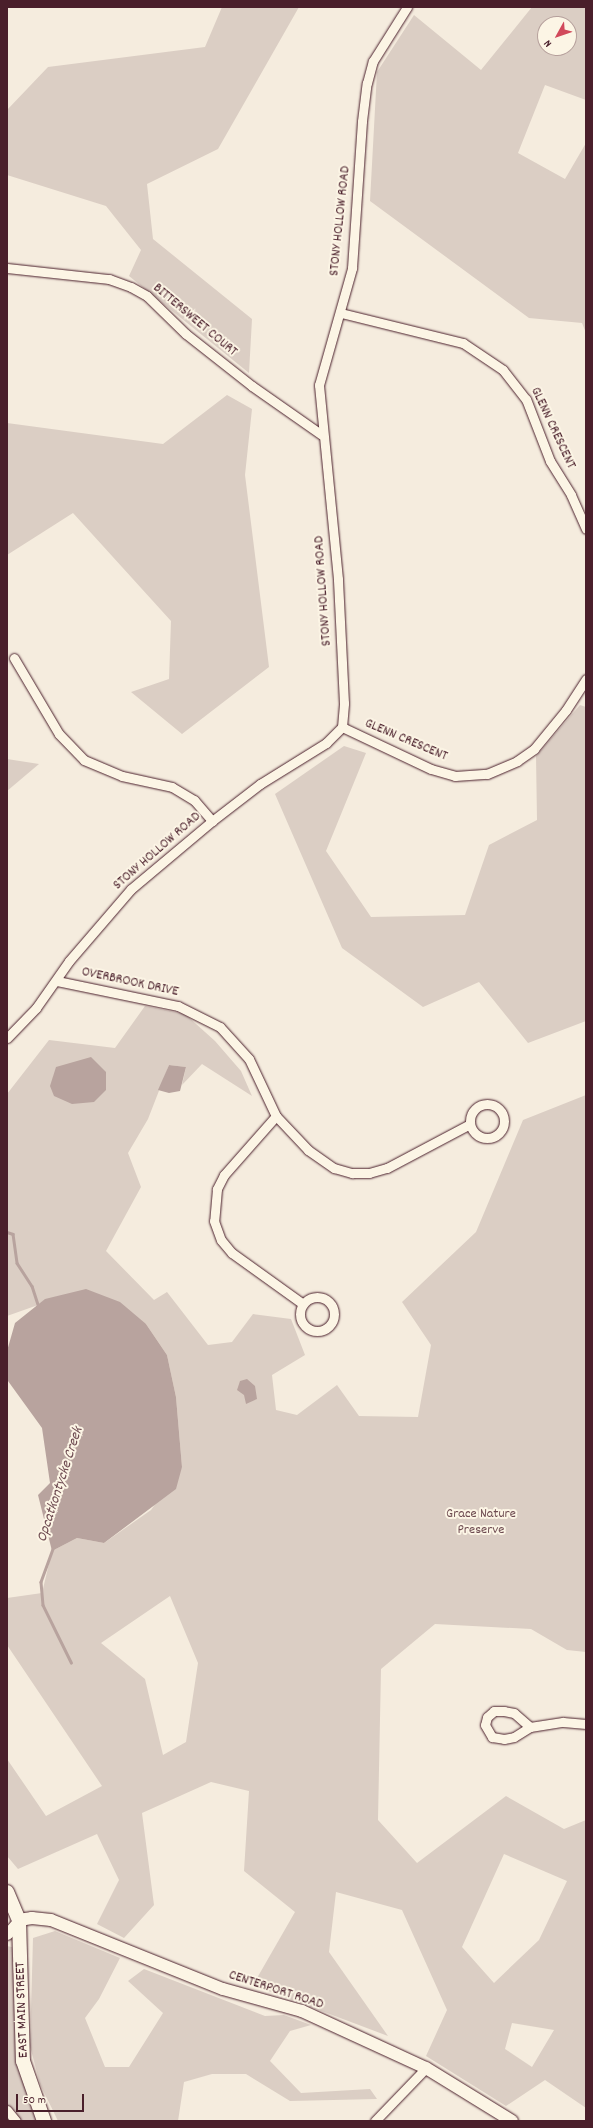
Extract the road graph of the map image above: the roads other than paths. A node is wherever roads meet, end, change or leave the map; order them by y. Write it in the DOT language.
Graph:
graph roads {
  1 [pos="407,7"];
  2 [pos="7,268"];
  3 [pos="341,313"];
  4 [pos="322,435"];
  5 [pos="586,529"];
  6 [pos="14,658"];
  7 [pos="586,679"];
  8 [pos="342,727"];
  9 [pos="212,821"];
  10 [pos="57,981"];
  11 [pos="7,1038"];
  12 [pos="276,1116"];
  13 [pos="470,1124"];
  14 [pos="303,1304"];
  15 [pos="586,1724"];
  16 [pos="530,1727"];
  17 [pos="7,1892"];
  18 [pos="19,1920"];
  19 [pos="7,1934"];
  20 [pos="426,2068"];
  21 [pos="7,2110"];
  22 [pos="16,2121"];
  23 [pos="44,2121"];
  24 [pos="375,2121"];
  25 [pos="512,2121"];
  1 -- 3 [label="street, STONY HOLLOW ROAD"];
  2 -- 4 [label="street, BITTERSWEET COURT"];
  3 -- 4 [label="street, STONY HOLLOW ROAD"];
  3 -- 5 [label="street, GLENN CRESCENT"];
  4 -- 8 [label="street, STONY HOLLOW ROAD"];
  6 -- 9 [label="street"];
  7 -- 8 [label="street, GLENN CRESCENT"];
  8 -- 9 [label="street, STONY HOLLOW ROAD"];
  9 -- 10 [label="street, STONY HOLLOW ROAD"];
  10 -- 11 [label="street, STONY HOLLOW ROAD"];
  10 -- 12 [label="street, OVERBROOK DRIVE"];
  12 -- 13 [label="street, OVERBROOK DRIVE"];
  12 -- 14 [label="street"];
  15 -- 16 [label="street"];
  16 -- 16 [label="street"];
  17 -- 18 [label="main road"];
  18 -- 19 [label="street"];
  18 -- 20 [label="main road, CENTERPORT ROAD"];
  18 -- 23 [label="main road, EAST MAIN STREET"];
  20 -- 24 [label="street"];
  20 -- 25 [label="main road, CENTERPORT ROAD"];
  21 -- 22 [label="street"];
}
